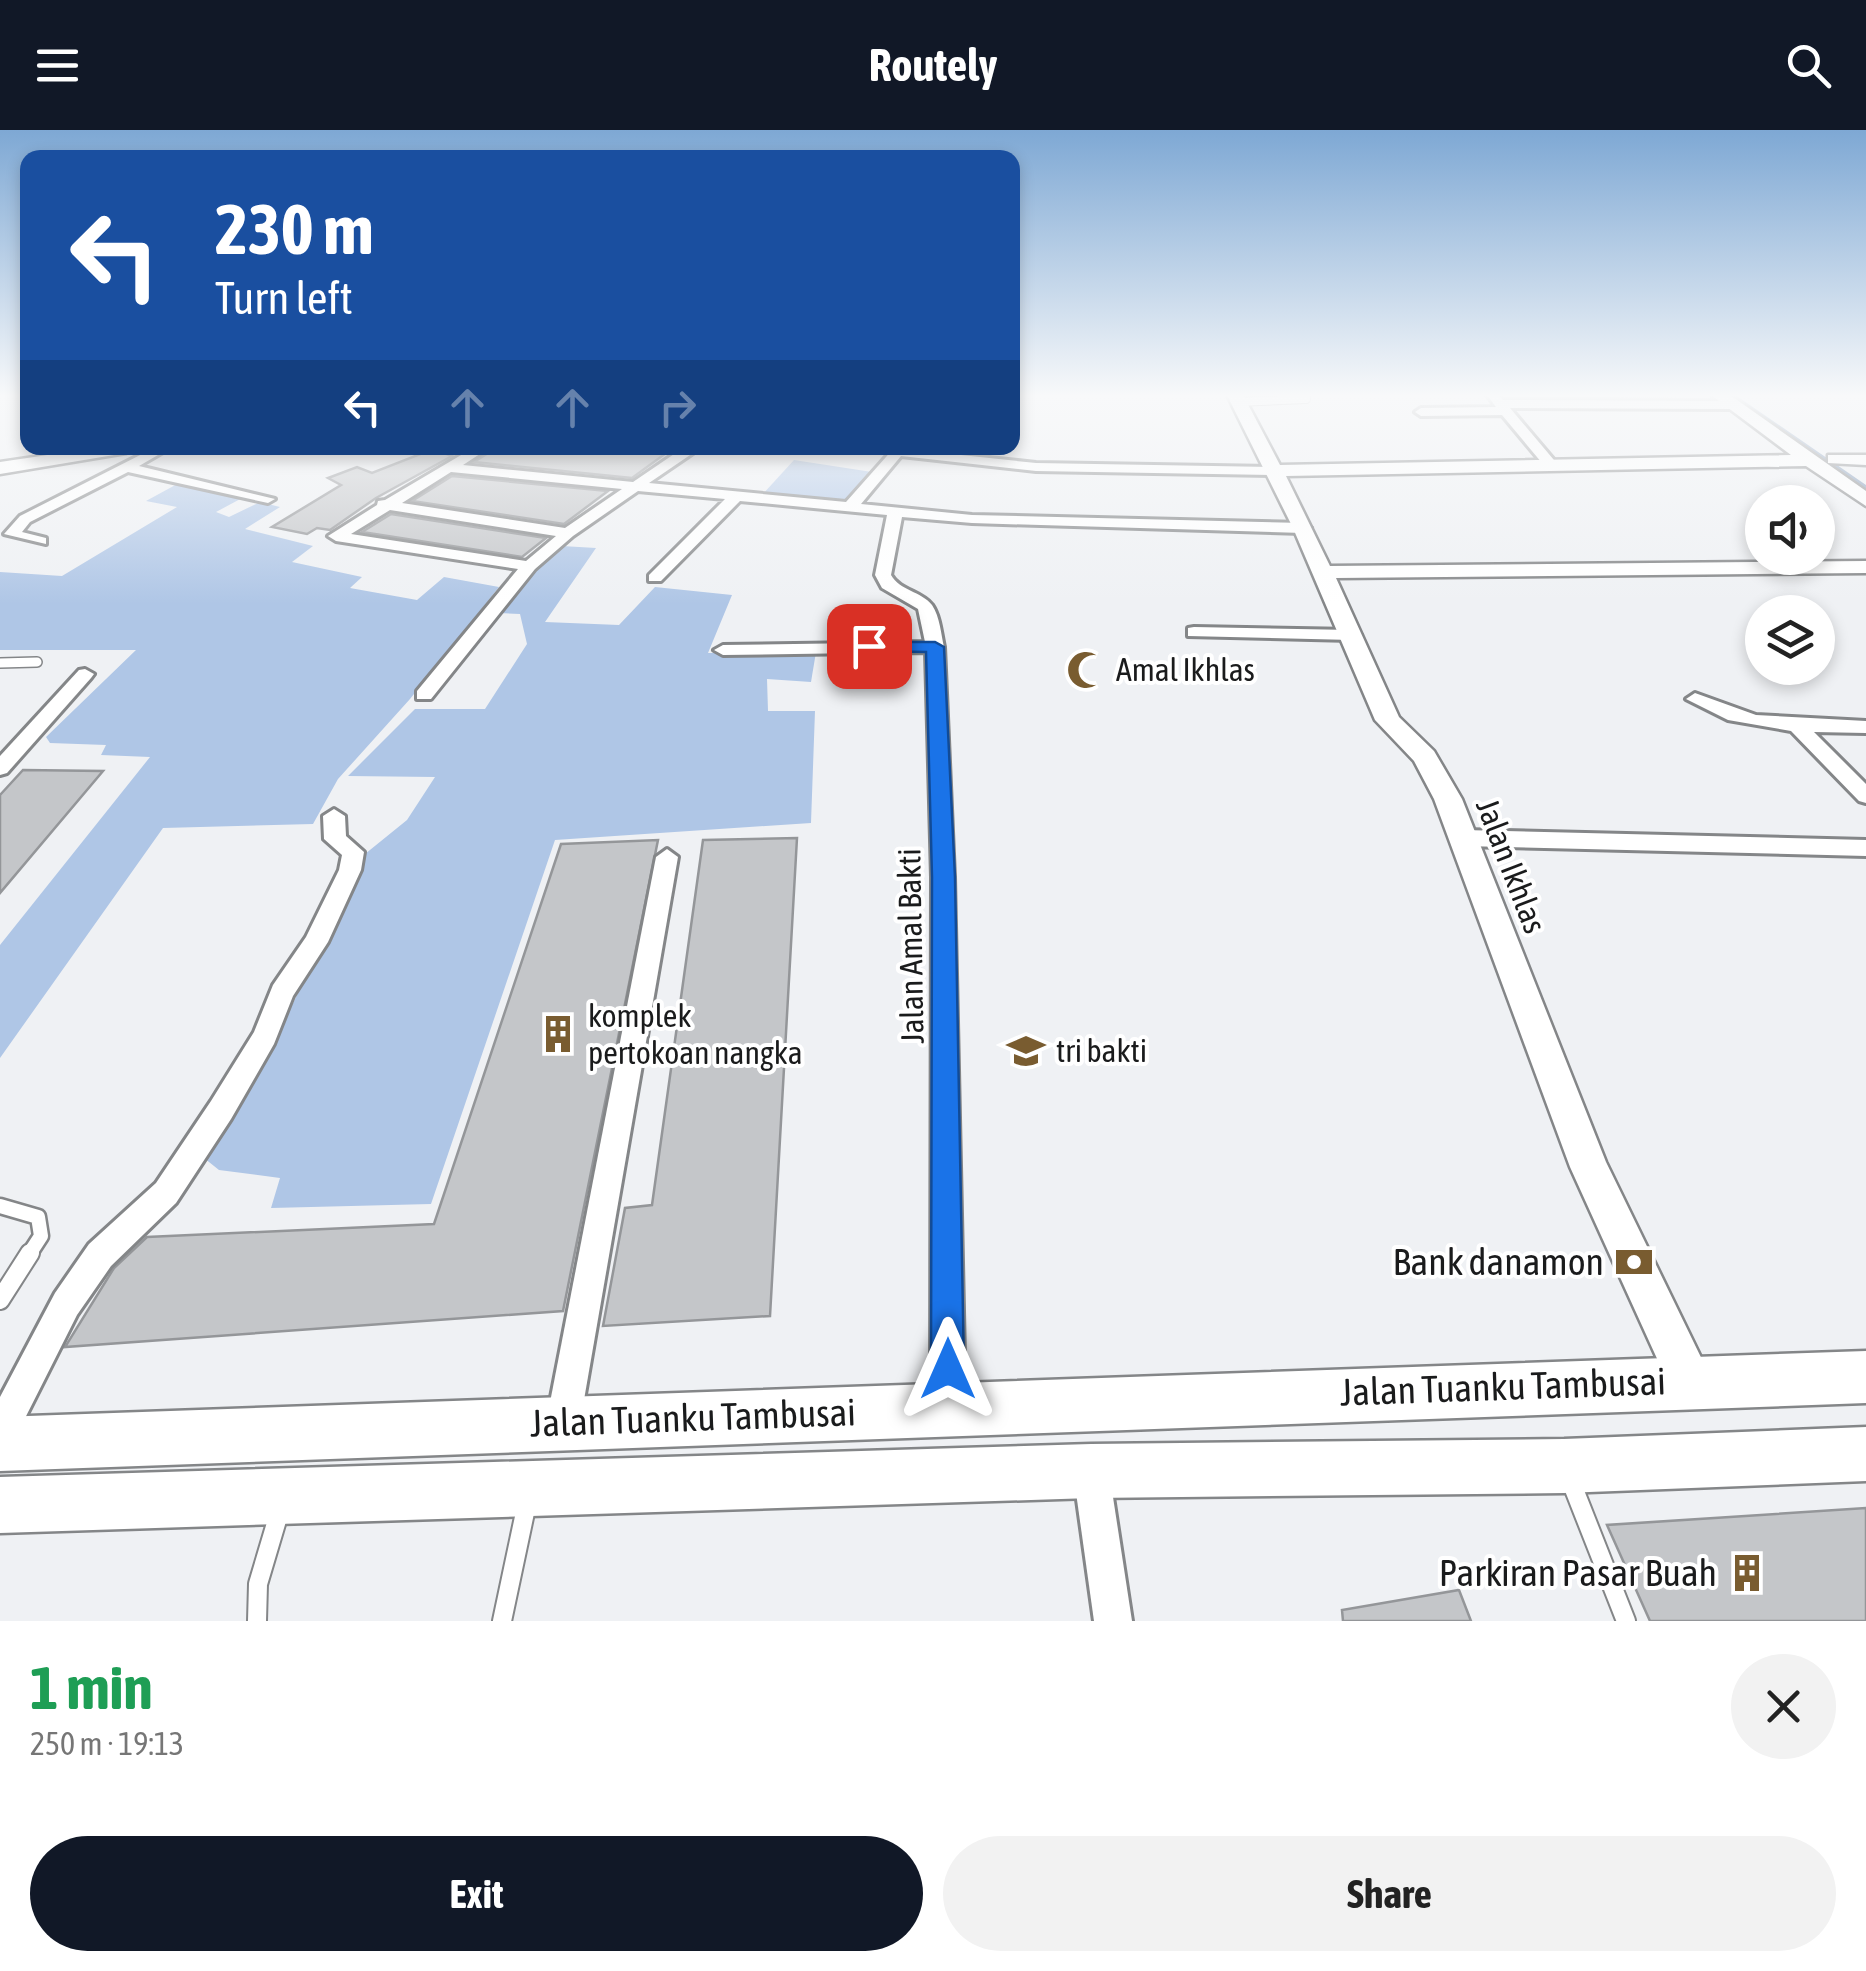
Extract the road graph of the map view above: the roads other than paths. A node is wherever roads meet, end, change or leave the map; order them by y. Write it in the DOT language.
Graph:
graph roads {
  1 [pos="39,465"];
  2 [pos="114,465"];
  3 [pos="152,465"];
  4 [pos="454,465"];
  5 [pos="667,465"];
  6 [pos="886,465"];
  7 [pos="1016,465"];
  8 [pos="1272,465"];
  9 [pos="1613,465"];
  10 [pos="1817,465"];
  11 [pos="1552,466"];
  12 [pos="0,468"];
  13 [pos="448,468"];
  14 [pos="1276,471"];
  15 [pos="636,486"];
  16 [pos="737,496"];
  17 [pos="268,499"];
  18 [pos="1866,500"];
  19 [pos="383,504"];
  20 [pos="850,507"];
  21 [pos="895,512"];
  22 [pos="1303,528"];
  23 [pos="568,532"];
  24 [pos="41,541"];
  25 [pos="529,566"];
  26 [pos="1866,567"];
  27 [pos="1323,572"];
  28 [pos="655,578"];
  29 [pos="1194,632"];
  30 [pos="1352,635"];
  31 [pos="935,647"];
  32 [pos="723,650"];
  33 [pos="37,662"];
  34 [pos="0,663"];
  35 [pos="85,674"];
  36 [pos="424,695"];
  37 [pos="1695,699"];
  38 [pos="1796,725"];
  39 [pos="1866,727"];
  40 [pos="3,762"];
  41 [pos="1866,796"];
  42 [pos="334,816"];
  43 [pos="1463,838"];
  44 [pos="1866,848"];
  45 [pos="668,857"];
  46 [pos="0,1206"];
  47 [pos="0,1300"];
  48 [pos="1866,1377"];
  49 [pos="1690,1380"];
  50 [pos="948,1407"];
  51 [pos="563,1423"];
  52 [pos="0,1432"];
  53 [pos="0,1444"];
  54 [pos="1866,1454"];
  55 [pos="1564,1466"];
  56 [pos="1091,1471"];
  57 [pos="530,1488"];
  58 [pos="284,1496"];
  59 [pos="0,1505"];
  60 [pos="258,1621"];
  61 [pos="502,1621"];
  62 [pos="1113,1621"];
  63 [pos="1626,1621"];
  1 -- 12 [label="street"];
  2 -- 24 [label="street"];
  3 -- 17 [label="street"];
  4 -- 13 [label="street"];
  5 -- 15 [label="street"];
  6 -- 20 [label="street"];
  7 -- 14 [label="street"];
  8 -- 14 [label="street, Jalan Ikhlas"];
  9 -- 11 [label="street"];
  10 -- 18 [label="street"];
  11 -- 14 [label="street"];
  13 -- 15 [label="street"];
  13 -- 19 [label="street"];
  14 -- 22 [label="street, Jalan Ikhlas"];
  15 -- 16 [label="street"];
  15 -- 23 [label="street"];
  16 -- 20 [label="street"];
  16 -- 28 [label="street"];
  19 -- 23 [label="street"];
  19 -- 25 [label="street"];
  20 -- 21 [label="street"];
  21 -- 22 [label="street"];
  21 -- 31 [label="street, Jalan Amal Bakti"];
  22 -- 27 [label="street, Jalan Ikhlas"];
  23 -- 25 [label="street"];
  25 -- 36 [label="street"];
  26 -- 27 [label="street"];
  27 -- 30 [label="street, Jalan Ikhlas"];
  29 -- 30 [label="street"];
  30 -- 43 [label="street, Jalan Ikhlas"];
  31 -- 32 [label="street"];
  31 -- 50 [label="street, Jalan Amal Bakti"];
  33 -- 34 [label="lane"];
  35 -- 40 [label="street"];
  37 -- 38 [label="street"];
  38 -- 39 [label="street"];
  38 -- 41 [label="street"];
  42 -- 52 [label="street"];
  43 -- 44 [label="street"];
  43 -- 49 [label="street, Jalan Ikhlas"];
  45 -- 51 [label="street"];
  46 -- 47 [label="lane"];
  48 -- 49 [label="main road, Jalan Tuanku Tambusai"];
  49 -- 50 [label="main road, Jalan Tuanku Tambusai"];
  50 -- 51 [label="main road, Jalan Tuanku Tambusai"];
  51 -- 53 [label="main road, Jalan Tuanku Tambusai"];
  54 -- 55 [label="main road, Jalan Tuanku Tambusai"];
  55 -- 56 [label="main road, Jalan Tuanku Tambusai"];
  55 -- 63 [label="lane"];
  56 -- 57 [label="main road, Jalan Tuanku Tambusai"];
  56 -- 62 [label="street"];
  57 -- 58 [label="main road, Jalan Tuanku Tambusai"];
  57 -- 61 [label="lane"];
  58 -- 59 [label="main road, Jalan Tuanku Tambusai"];
  58 -- 60 [label="lane"];
}
